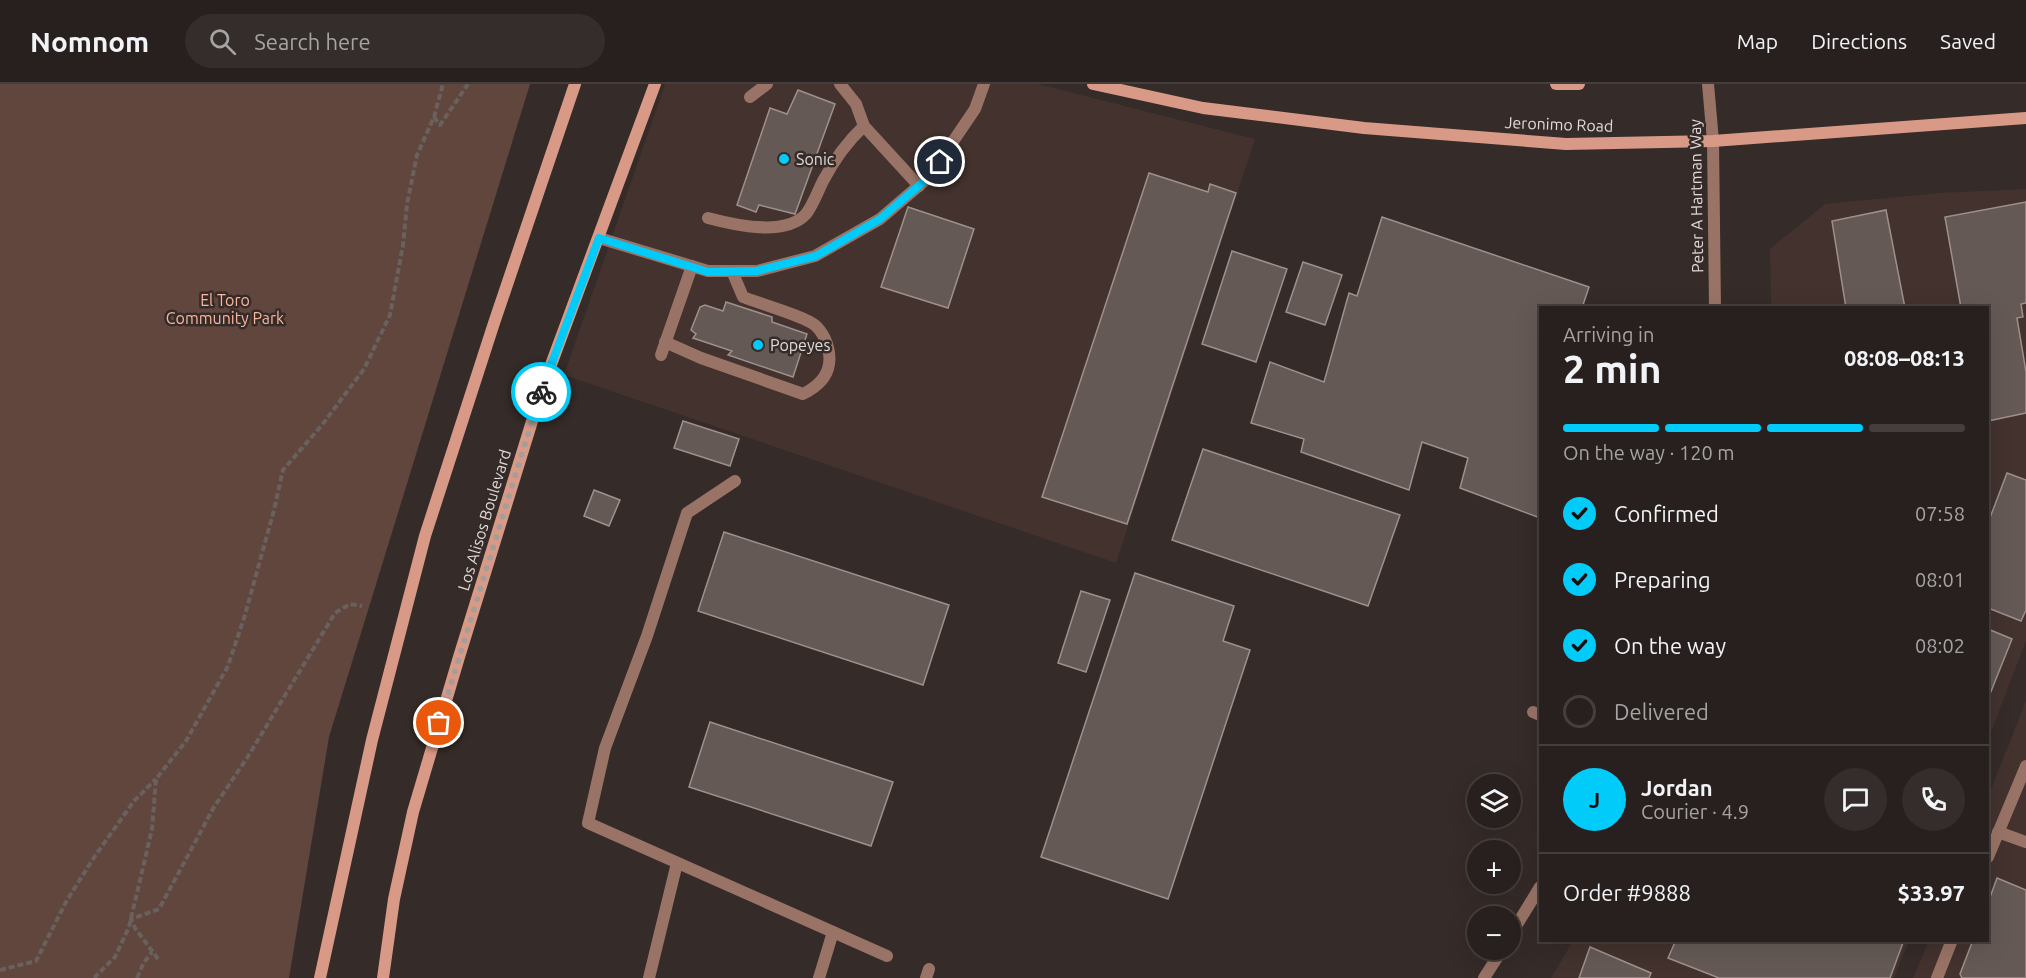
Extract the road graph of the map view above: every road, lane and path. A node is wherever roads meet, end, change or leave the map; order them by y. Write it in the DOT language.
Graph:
graph roads {
  1 [pos="443,84"];
  2 [pos="468,84"];
  3 [pos="575,84"];
  4 [pos="655,84"];
  5 [pos="767,84"];
  6 [pos="840,84"];
  7 [pos="984,84"];
  8 [pos="1093,84"];
  9 [pos="1556,84"];
  10 [pos="1579,84"];
  11 [pos="1708,84"];
  12 [pos="750,97"];
  13 [pos="434,117"];
  14 [pos="2026,118"];
  15 [pos="864,126"];
  16 [pos="1713,141"];
  17 [pos="919,186"];
  18 [pos="708,218"];
  19 [pos="599,238"];
  20 [pos="692,266"];
  21 [pos="732,271"];
  22 [pos="1715,306"];
  23 [pos="665,342"];
  24 [pos="661,355"];
  25 [pos="735,481"];
  26 [pos="362,606"];
  27 [pos="2026,766"];
  28 [pos="156,779"];
  29 [pos="1998,832"];
  30 [pos="2026,842"];
  31 [pos="1989,854"];
  32 [pos="677,863"];
  33 [pos="1539,889"];
  34 [pos="1521,918"];
  35 [pos="131,919"];
  36 [pos="833,932"];
  37 [pos="1952,942"];
  38 [pos="152,952"];
  39 [pos="887,956"];
  40 [pos="158,958"];
  41 [pos="1496,960"];
  42 [pos="0,970"];
  43 [pos="94,978"];
  44 [pos="137,978"];
  45 [pos="320,978"];
  46 [pos="383,978"];
  47 [pos="649,978"];
  48 [pos="819,978"];
  49 [pos="1484,978"];
  50 [pos="1937,978"];
  1 -- 13 [label="path"];
  2 -- 13 [label="path"];
  3 -- 45 [label="main road"];
  4 -- 19 [label="main road, Los Alisos Boulevard"];
  5 -- 12 [label="street"];
  6 -- 15 [label="street"];
  7 -- 17 [label="street"];
  8 -- 16 [label="main road, Jeronimo Road"];
  9 -- 10 [label="main road"];
  11 -- 16 [label="street, Peter A Hartman Way"];
  13 -- 28 [label="path"];
  14 -- 16 [label="main road, Jeronimo Road"];
  15 -- 17 [label="street"];
  15 -- 18 [label="street"];
  16 -- 22 [label="street, Peter A Hartman Way"];
  17 -- 21 [label="street"];
  19 -- 20 [label="street"];
  19 -- 46 [label="main road, Los Alisos Boulevard"];
  20 -- 21 [label="street"];
  20 -- 23 [label="street"];
  21 -- 23 [label="street"];
  23 -- 24 [label="street"];
  25 -- 32 [label="street"];
  26 -- 35 [label="path"];
  27 -- 29 [label="street"];
  28 -- 35 [label="path"];
  28 -- 42 [label="path"];
  29 -- 30 [label="street"];
  29 -- 31 [label="street"];
  32 -- 36 [label="street"];
  32 -- 47 [label="street"];
  33 -- 34 [label="street"];
  35 -- 38 [label="path"];
  35 -- 43 [label="path"];
  36 -- 39 [label="street"];
  36 -- 48 [label="street"];
  37 -- 50 [label="street"];
  38 -- 40 [label="path"];
  38 -- 44 [label="path"];
  41 -- 49 [label="street"];
}
